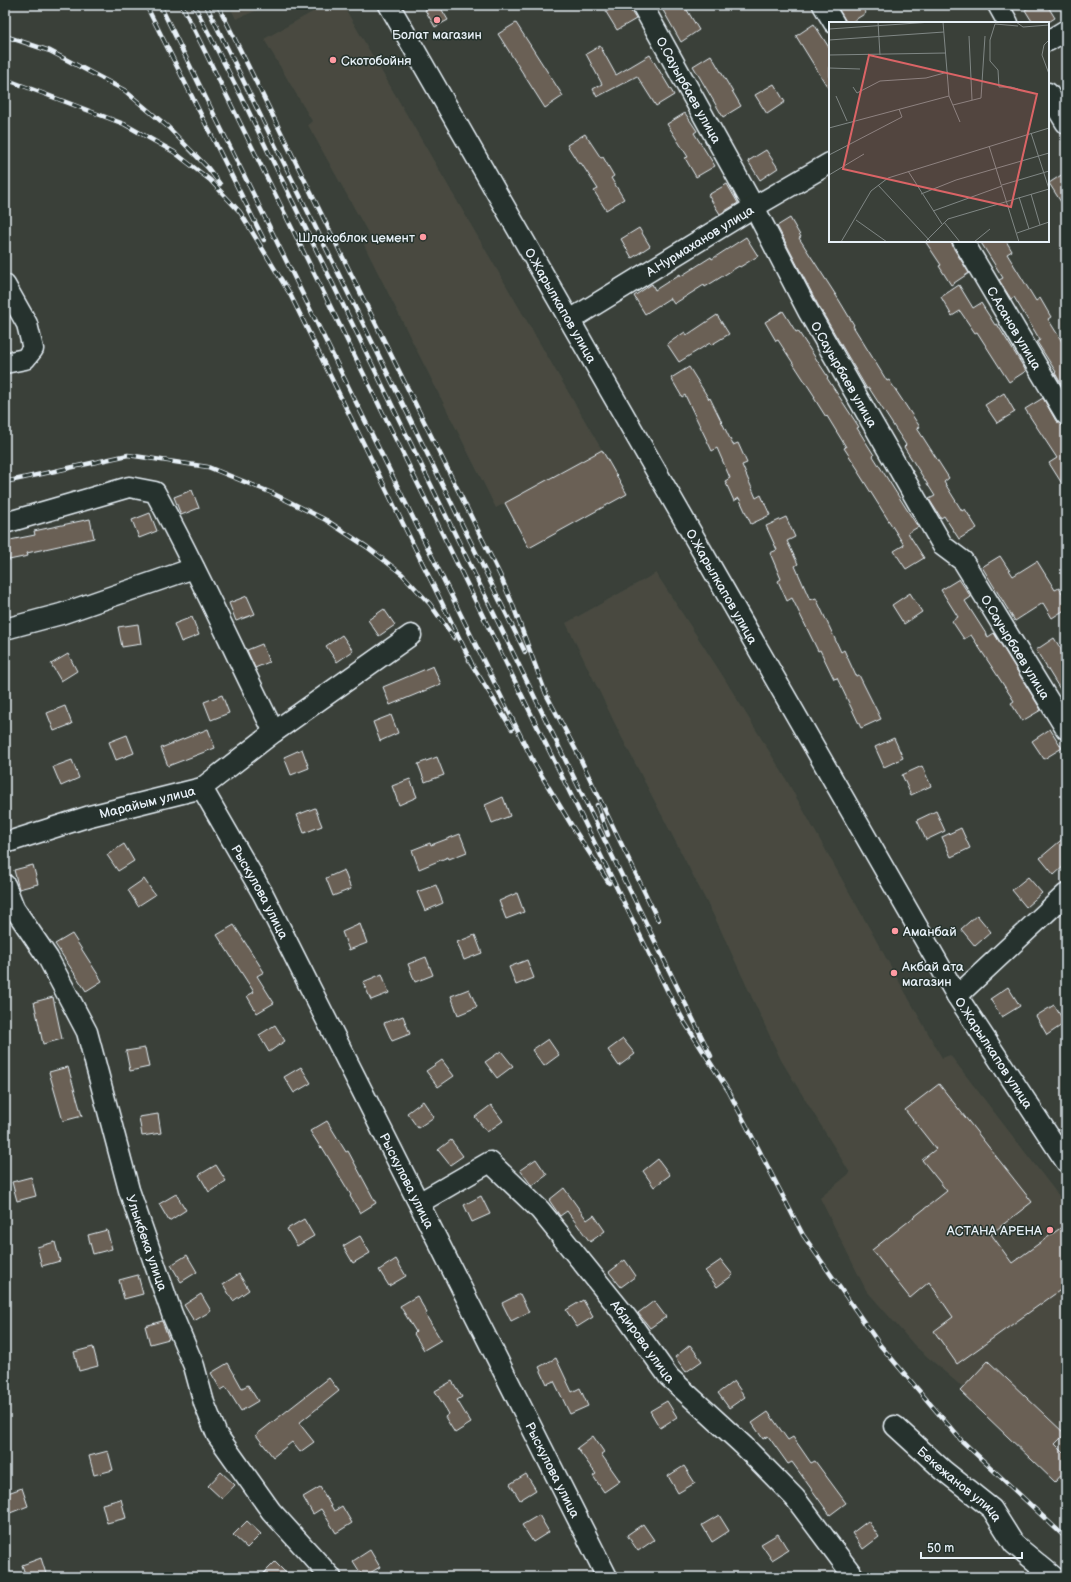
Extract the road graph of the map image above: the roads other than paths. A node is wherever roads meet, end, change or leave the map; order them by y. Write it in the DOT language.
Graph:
graph roads {
  1 [pos="389,5"];
  2 [pos="642,5"];
  3 [pos="823,5"];
  4 [pos="998,5"];
  5 [pos="833,22"];
  6 [pos="1007,22"];
  7 [pos="1066,30"];
  8 [pos="1049,40"];
  9 [pos="1049,94"];
  10 [pos="1066,123"];
  11 [pos="829,164"];
  12 [pos="754,207"];
  13 [pos="964,242"];
  14 [pos="5,285"];
  15 [pos="570,320"];
  16 [pos="5,363"];
  17 [pos="1066,415"];
  18 [pos="5,523"];
  19 [pos="194,568"];
  20 [pos="5,629"];
  21 [pos="411,635"];
  22 [pos="1066,729"];
  23 [pos="274,732"];
  24 [pos="202,788"];
  25 [pos="5,843"];
  26 [pos="5,885"];
  27 [pos="1066,894"];
  28 [pos="957,996"];
  29 [pos="1066,1162"];
  30 [pos="418,1203"];
  31 [pos="895,1426"];
  32 [pos="331,1577"];
  33 [pos="607,1577"];
  34 [pos="854,1577"];
  35 [pos="1054,1577"];
  1 -- 15 [label="street, О.Жарылкапов улица"];
  2 -- 12 [label="street, О.Сауырбаев улица"];
  3 -- 5 [label="street"];
  4 -- 6 [label="street"];
  7 -- 8 [label="street"];
  9 -- 10 [label="street"];
  11 -- 12 [label="street, А.Нурмаханов улица"];
  12 -- 15 [label="street, А.Нурмаханов улица"];
  12 -- 22 [label="street, О.Сауырбаев улица"];
  13 -- 17 [label="street, С.Асанов улица"];
  14 -- 16 [label="street"];
  15 -- 28 [label="street, О.Жарылкапов улица"];
  18 -- 19 [label="street"];
  19 -- 20 [label="street"];
  19 -- 23 [label="street"];
  21 -- 23 [label="street, Марайым улица"];
  23 -- 24 [label="street, Марайым улица"];
  24 -- 25 [label="street, Марайым улица"];
  24 -- 30 [label="street, Рыскулова улица"];
  26 -- 32 [label="street, Улыкбека улица"];
  27 -- 28 [label="street"];
  28 -- 29 [label="street, О.Жарылкапов улица"];
  30 -- 33 [label="street, Рыскулова улица"];
  30 -- 34 [label="street, Абдирова улица"];
  31 -- 35 [label="street, Бекежанов улица"];
}
